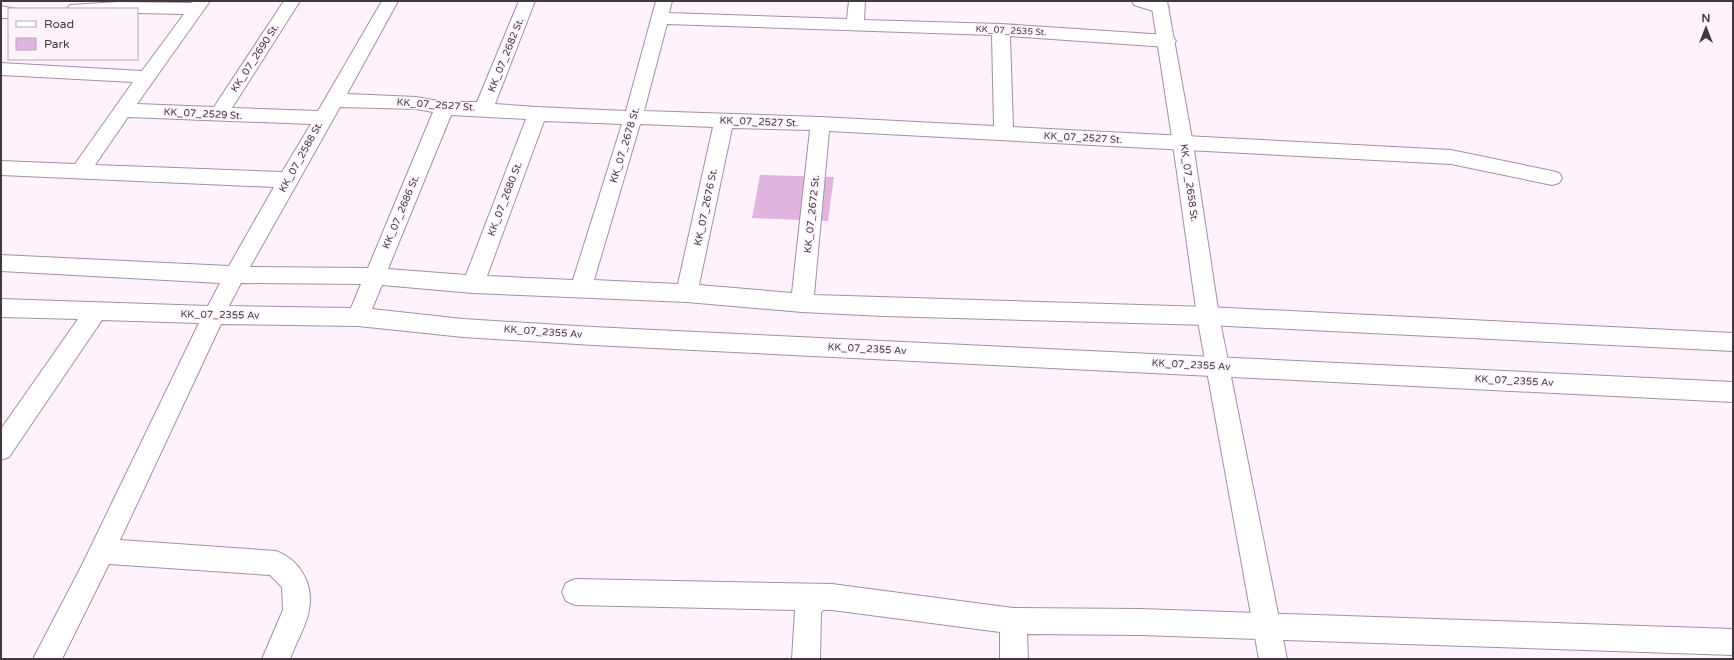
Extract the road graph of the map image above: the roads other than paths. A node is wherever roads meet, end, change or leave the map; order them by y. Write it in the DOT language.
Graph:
graph roads {
  1 [pos="292,1"];
  2 [pos="390,1"];
  3 [pos="527,1"];
  4 [pos="664,1"];
  5 [pos="857,1"];
  6 [pos="1140,1"];
  7 [pos="1160,4"];
  8 [pos="199,5"];
  9 [pos="98,8"];
  10 [pos="659,18"];
  11 [pos="855,25"];
  12 [pos="1001,30"];
  13 [pos="1167,41"];
  14 [pos="1,69"];
  15 [pos="146,77"];
  16 [pos="336,100"];
  17 [pos="444,108"];
  18 [pos="484,109"];
  19 [pos="123,110"];
  20 [pos="537,114"];
  21 [pos="218,115"];
  22 [pos="323,118"];
  23 [pos="633,118"];
  24 [pos="724,121"];
  25 [pos="820,124"];
  26 [pos="1004,134"];
  27 [pos="1183,144"];
  28 [pos="1,168"];
  29 [pos="80,171"];
  30 [pos="1552,178"];
  31 [pos="288,180"];
  32 [pos="1,263"];
  33 [pos="235,274"];
  34 [pos="374,276"];
  35 [pos="473,284"];
  36 [pos="581,288"];
  37 [pos="687,293"];
  38 [pos="802,303"];
  39 [pos="1,308"];
  40 [pos="96,311"];
  41 [pos="214,315"];
  42 [pos="1208,316"];
  43 [pos="358,317"];
  44 [pos="1733,342"];
  45 [pos="1218,366"];
  46 [pos="1733,392"];
  47 [pos="1,449"];
  48 [pos="103,551"];
  49 [pos="575,592"];
  50 [pos="815,598"];
  51 [pos="1013,621"];
  52 [pos="1268,627"];
  53 [pos="1733,642"];
  54 [pos="47,659"];
  55 [pos="276,659"];
  56 [pos="806,659"];
  57 [pos="1014,659"];
  58 [pos="1273,659"];
  1 -- 21 [label="street, KK_07_2690 St."];
  2 -- 16 [label="street, KK_07_2588 St."];
  3 -- 18 [label="street, KK_07_2682 St."];
  4 -- 10 [label="street, KK_07_2678 St."];
  5 -- 11 [label="street"];
  6 -- 7 [label="street"];
  7 -- 13 [label="street, KK_07_2658 St."];
  8 -- 9 [label="street"];
  8 -- 15 [label="street"];
  10 -- 11 [label="street, KK_07_2535 St."];
  10 -- 23 [label="street, KK_07_2678 St."];
  11 -- 12 [label="street, KK_07_2535 St."];
  12 -- 13 [label="street, KK_07_2535 St."];
  12 -- 26 [label="street"];
  13 -- 27 [label="street, KK_07_2658 St."];
  14 -- 15 [label="street"];
  15 -- 19 [label="street"];
  16 -- 17 [label="street, KK_07_2527 St."];
  16 -- 22 [label="street, KK_07_2588 St."];
  17 -- 18 [label="street, KK_07_2527 St."];
  17 -- 34 [label="street, KK_07_2686 St."];
  18 -- 20 [label="street, KK_07_2527 St."];
  19 -- 21 [label="street, KK_07_2529 St."];
  19 -- 29 [label="street"];
  20 -- 23 [label="street, KK_07_2527 St."];
  20 -- 35 [label="street, KK_07_2680 St."];
  21 -- 22 [label="street, KK_07_2529 St."];
  22 -- 31 [label="street, KK_07_2588 St."];
  23 -- 24 [label="street, KK_07_2527 St."];
  23 -- 36 [label="street, KK_07_2678 St."];
  24 -- 25 [label="street, KK_07_2527 St."];
  24 -- 37 [label="street, KK_07_2676 St."];
  25 -- 26 [label="street, KK_07_2527 St."];
  25 -- 38 [label="street, KK_07_2672 St."];
  26 -- 27 [label="street, KK_07_2527 St."];
  27 -- 30 [label="street, KK_07_2527 St."];
  27 -- 42 [label="street, KK_07_2658 St."];
  28 -- 29 [label="street"];
  29 -- 31 [label="street"];
  31 -- 33 [label="street, KK_07_2588 St."];
  32 -- 33 [label="street"];
  33 -- 34 [label="street"];
  33 -- 41 [label="street, KK_07_2588 St."];
  34 -- 35 [label="street"];
  34 -- 43 [label="street, KK_07_2686 St."];
  35 -- 36 [label="street"];
  36 -- 37 [label="street"];
  37 -- 38 [label="street"];
  38 -- 42 [label="street"];
  39 -- 40 [label="street, KK_07_2355 Av"];
  40 -- 41 [label="street, KK_07_2355 Av"];
  40 -- 47 [label="street"];
  41 -- 43 [label="street, KK_07_2355 Av"];
  41 -- 48 [label="street, KK_07_2588 St."];
  42 -- 44 [label="street"];
  42 -- 45 [label="street, KK_07_2658 St."];
  43 -- 45 [label="street, KK_07_2355 Av"];
  45 -- 46 [label="street, KK_07_2355 Av"];
  45 -- 52 [label="street, KK_07_2658 St."];
  48 -- 54 [label="street, KK_07_2588 St."];
  48 -- 55 [label="street"];
  49 -- 50 [label="street"];
  50 -- 51 [label="street"];
  50 -- 56 [label="street"];
  51 -- 52 [label="street"];
  51 -- 57 [label="street"];
  52 -- 53 [label="street"];
  52 -- 58 [label="street, KK_07_2658 St."];
}
